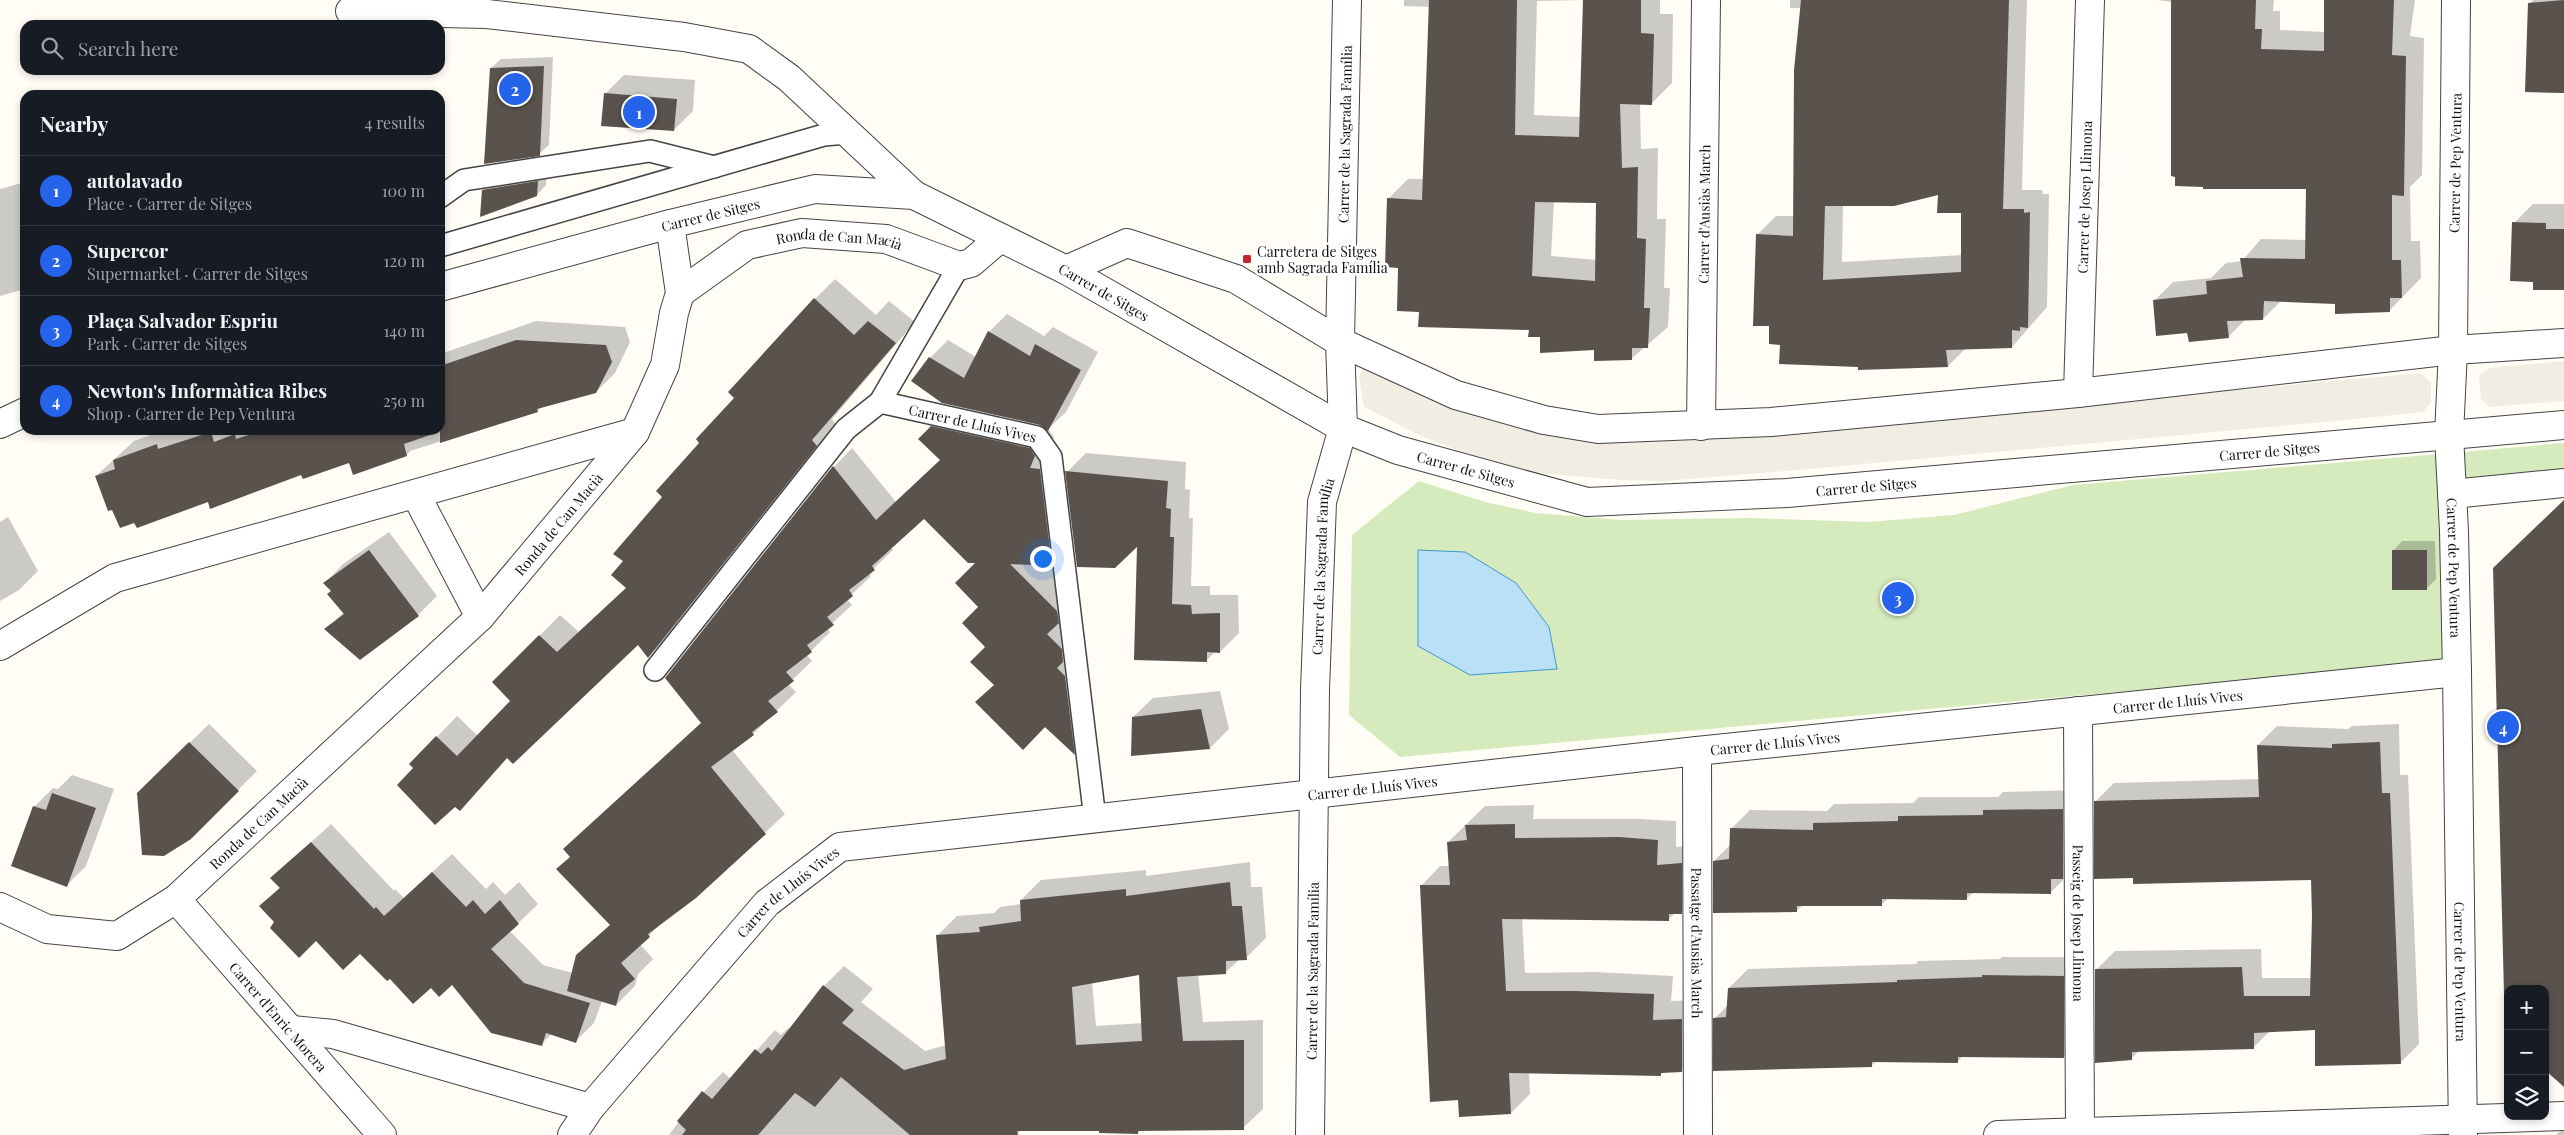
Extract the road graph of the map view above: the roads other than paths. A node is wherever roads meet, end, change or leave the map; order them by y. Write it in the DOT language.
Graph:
graph roads {
  1 [pos="1347,0"];
  2 [pos="1706,0"];
  3 [pos="2090,0"];
  4 [pos="2456,0"];
  5 [pos="352,6"];
  6 [pos="846,133"];
  7 [pos="715,167"];
  8 [pos="445,194"];
  9 [pos="914,195"];
  10 [pos="670,224"];
  11 [pos="1000,238"];
  12 [pos="445,245"];
  13 [pos="960,266"];
  14 [pos="1066,270"];
  15 [pos="445,286"];
  16 [pos="680,294"];
  17 [pos="1340,342"];
  18 [pos="2564,343"];
  19 [pos="2453,350"];
  20 [pos="2078,393"];
  21 [pos="880,402"];
  22 [pos="20,414"];
  23 [pos="0,424"];
  24 [pos="2564,425"];
  25 [pos="1701,426"];
  26 [pos="1343,428"];
  27 [pos="635,432"];
  28 [pos="2448,435"];
  29 [pos="2564,483"];
  30 [pos="2452,494"];
  31 [pos="416,495"];
  32 [pos="480,617"];
  33 [pos="0,646"];
  34 [pos="655,670"];
  35 [pos="2458,672"];
  36 [pos="2078,711"];
  37 [pos="1697,751"];
  38 [pos="1312,796"];
  39 [pos="1095,819"];
  40 [pos="176,899"];
  41 [pos="0,907"];
  42 [pos="292,1030"];
  43 [pos="590,1108"];
  44 [pos="2564,1116"];
  45 [pos="2463,1128"];
  46 [pos="2080,1134"];
  47 [pos="382,1135"];
  48 [pos="572,1135"];
  49 [pos="1310,1135"];
  50 [pos="1698,1135"];
  51 [pos="1998,1135"];
  1 -- 17 [label="street, Carrer de la Sagrada Família"];
  2 -- 25 [label="street, Carrer d'Ausiàs March"];
  3 -- 20 [label="street, Carrer de Josep Llimona"];
  4 -- 19 [label="street, Carrer de Pep Ventura"];
  5 -- 6 [label="street"];
  6 -- 7 [label="lane"];
  6 -- 9 [label="street"];
  7 -- 8 [label="lane"];
  7 -- 12 [label="lane"];
  9 -- 10 [label="street, Carrer de Sitges"];
  9 -- 11 [label="street, Carrer de Sitges"];
  10 -- 15 [label="street, Carrer de Sitges"];
  10 -- 16 [label="street, Ronda de Can Macià"];
  11 -- 13 [label="street"];
  11 -- 14 [label="street, Carrer de Sitges"];
  13 -- 16 [label="street, Ronda de Can Macià"];
  13 -- 21 [label="lane"];
  14 -- 17 [label="street"];
  14 -- 26 [label="street, Carrer de Sitges"];
  16 -- 27 [label="street, Ronda de Can Macià"];
  17 -- 25 [label="street"];
  17 -- 26 [label="street, Carrer de la Sagrada Família"];
  18 -- 19 [label="street"];
  19 -- 20 [label="street"];
  19 -- 28 [label="street, Carrer de Pep Ventura"];
  20 -- 25 [label="street"];
  21 -- 34 [label="lane"];
  21 -- 39 [label="lane, Carrer de Lluís Vives"];
  22 -- 23 [label="street"];
  24 -- 28 [label="street, Carrer de Sitges"];
  26 -- 28 [label="street, Carrer de Sitges"];
  26 -- 38 [label="street, Carrer de la Sagrada Família"];
  27 -- 31 [label="street"];
  27 -- 32 [label="street, Ronda de Can Macià"];
  28 -- 30 [label="street, Carrer de Pep Ventura"];
  29 -- 30 [label="street"];
  30 -- 35 [label="street, Carrer de Pep Ventura"];
  31 -- 32 [label="street"];
  31 -- 33 [label="street"];
  32 -- 40 [label="street, Ronda de Can Macià"];
  35 -- 36 [label="street, Carrer de Lluís Vives"];
  35 -- 45 [label="street, Carrer de Pep Ventura"];
  36 -- 37 [label="street, Carrer de Lluís Vives"];
  36 -- 46 [label="street, Passeig de Josep Llimona"];
  37 -- 38 [label="street, Carrer de Lluís Vives"];
  37 -- 50 [label="street, Passatge d'Ausiàs March"];
  38 -- 39 [label="street, Carrer de Lluís Vives"];
  38 -- 49 [label="street, Carrer de la Sagrada Família"];
  39 -- 43 [label="street, Carrer de Lluís Vives"];
  40 -- 41 [label="street, Ronda de Can Macià"];
  40 -- 42 [label="street, Carrer d'Enric Morera"];
  42 -- 43 [label="street"];
  42 -- 47 [label="street, Carrer d'Enric Morera"];
  43 -- 48 [label="street, Carrer de Lluís Vives"];
  44 -- 45 [label="street"];
  45 -- 46 [label="street"];
  46 -- 51 [label="street"];
}
